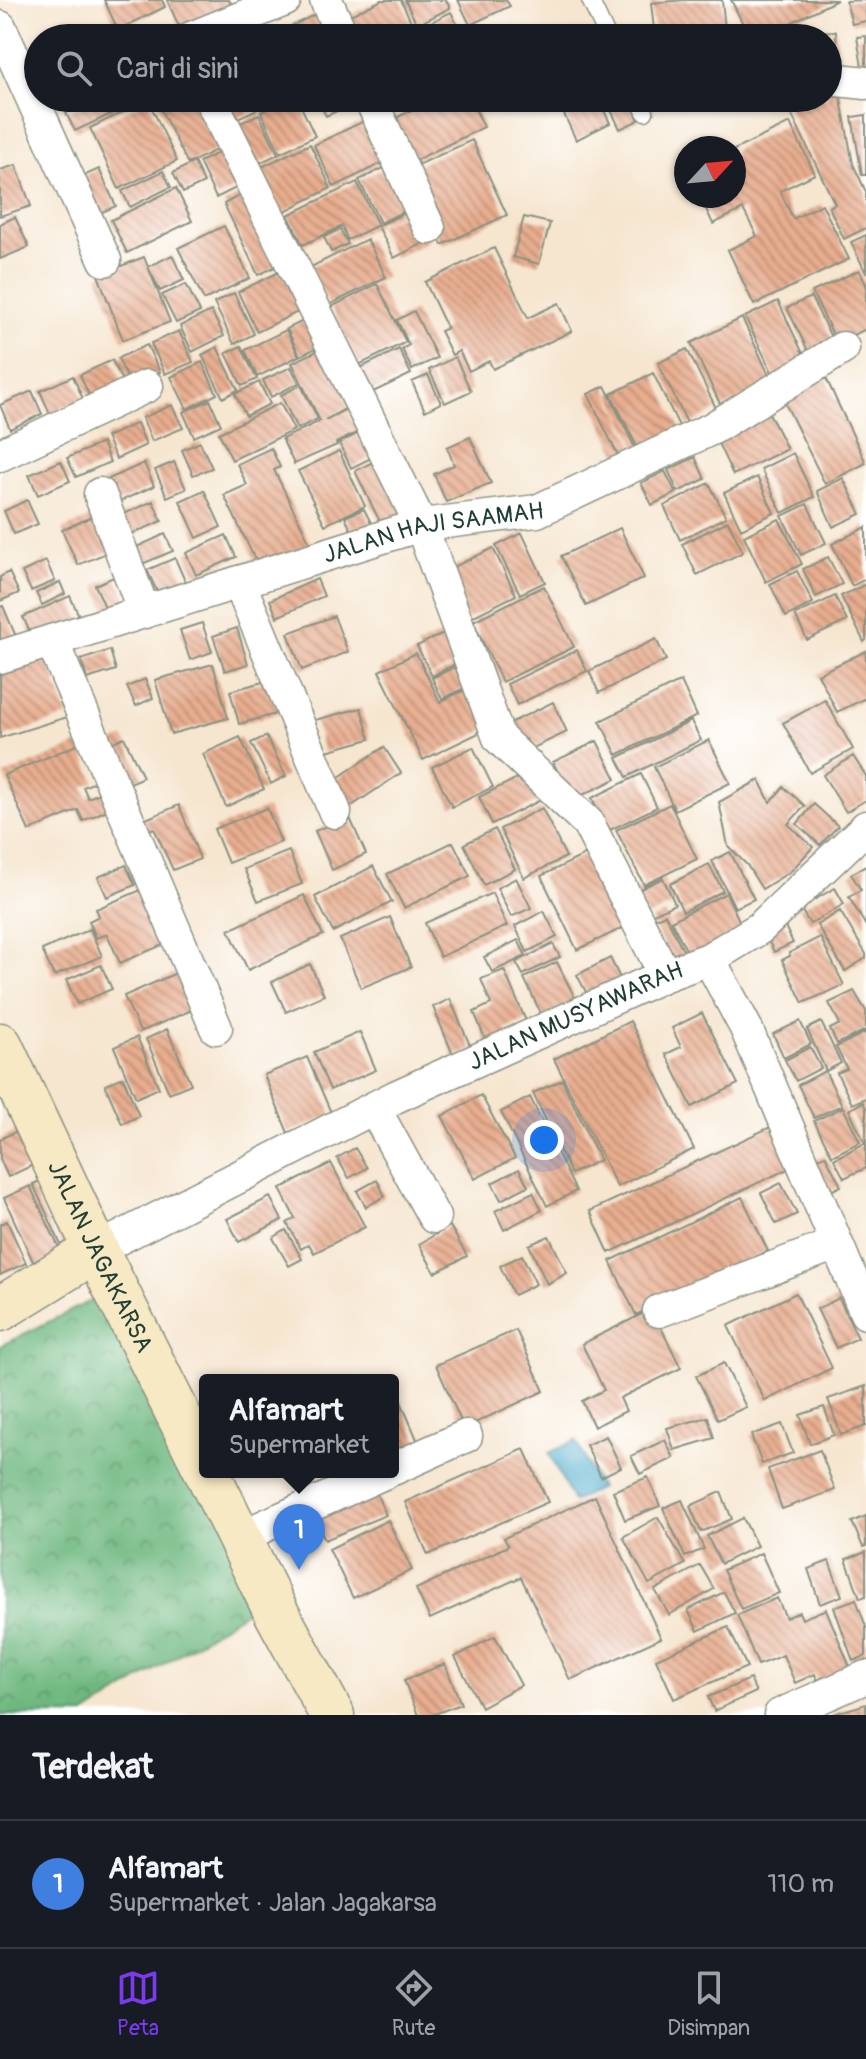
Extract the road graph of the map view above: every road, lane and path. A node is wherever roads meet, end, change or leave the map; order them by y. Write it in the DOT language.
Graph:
graph roads {
  1 [pos="285,0"];
  2 [pos="326,0"];
  3 [pos="590,0"];
  4 [pos="226,24"];
  5 [pos="337,24"];
  6 [pos="601,24"];
  7 [pos="0,27"];
  8 [pos="24,80"];
  9 [pos="842,80"];
  10 [pos="866,83"];
  11 [pos="38,112"];
  12 [pos="217,112"];
  13 [pos="376,112"];
  14 [pos="429,228"];
  15 [pos="105,260"];
  16 [pos="843,348"];
  17 [pos="147,386"];
  18 [pos="0,455"];
  19 [pos="100,494"];
  20 [pos="421,525"];
  21 [pos="239,582"];
  22 [pos="144,612"];
  23 [pos="52,641"];
  24 [pos="0,657"];
  25 [pos="335,812"];
  26 [pos="866,827"];
  27 [pos="709,959"];
  28 [pos="665,975"];
  29 [pos="216,1028"];
  30 [pos="0,1045"];
  31 [pos="374,1108"];
  32 [pos="434,1217"];
  33 [pos="836,1244"];
  34 [pos="96,1250"];
  35 [pos="0,1309"];
  36 [pos="659,1311"];
  37 [pos="866,1313"];
  38 [pos="466,1436"];
  39 [pos="199,1456"];
  40 [pos="399,1466"];
  41 [pos="210,1478"];
  42 [pos="373,1478"];
  43 [pos="240,1537"];
  44 [pos="866,1677"];
  45 [pos="332,1715"];
  46 [pos="780,1715"];
  1 -- 4 [label="street"];
  2 -- 5 [label="street"];
  3 -- 6 [label="lane"];
  7 -- 8 [label="street"];
  9 -- 10 [label="street"];
  11 -- 15 [label="street"];
  12 -- 20 [label="street"];
  13 -- 14 [label="street"];
  16 -- 20 [label="street, JALAN HAJI SAAMAH"];
  17 -- 18 [label="street"];
  19 -- 22 [label="street"];
  20 -- 21 [label="street, JALAN HAJI SAAMAH"];
  20 -- 28 [label="street"];
  21 -- 22 [label="street, JALAN HAJI SAAMAH"];
  21 -- 25 [label="street"];
  22 -- 23 [label="street, JALAN HAJI SAAMAH"];
  23 -- 24 [label="street, JALAN HAJI SAAMAH"];
  23 -- 29 [label="street"];
  26 -- 27 [label="street"];
  27 -- 28 [label="street, JALAN MUSYAWARAH"];
  27 -- 33 [label="street, JALAN MUSYAWARAH"];
  28 -- 31 [label="street, JALAN MUSYAWARAH"];
  30 -- 34 [label="main road, JALAN JAGAKARSA"];
  31 -- 32 [label="street"];
  31 -- 34 [label="street, JALAN MUSYAWARAH"];
  33 -- 36 [label="street"];
  33 -- 37 [label="street, JALAN MUSYAWARAH"];
  34 -- 35 [label="main road"];
  34 -- 39 [label="main road, JALAN JAGAKARSA"];
  38 -- 40 [label="street"];
  41 -- 43 [label="main road, JALAN JAGAKARSA"];
  42 -- 43 [label="street"];
  43 -- 45 [label="main road, JALAN JAGAKARSA"];
  44 -- 46 [label="street"];
}
